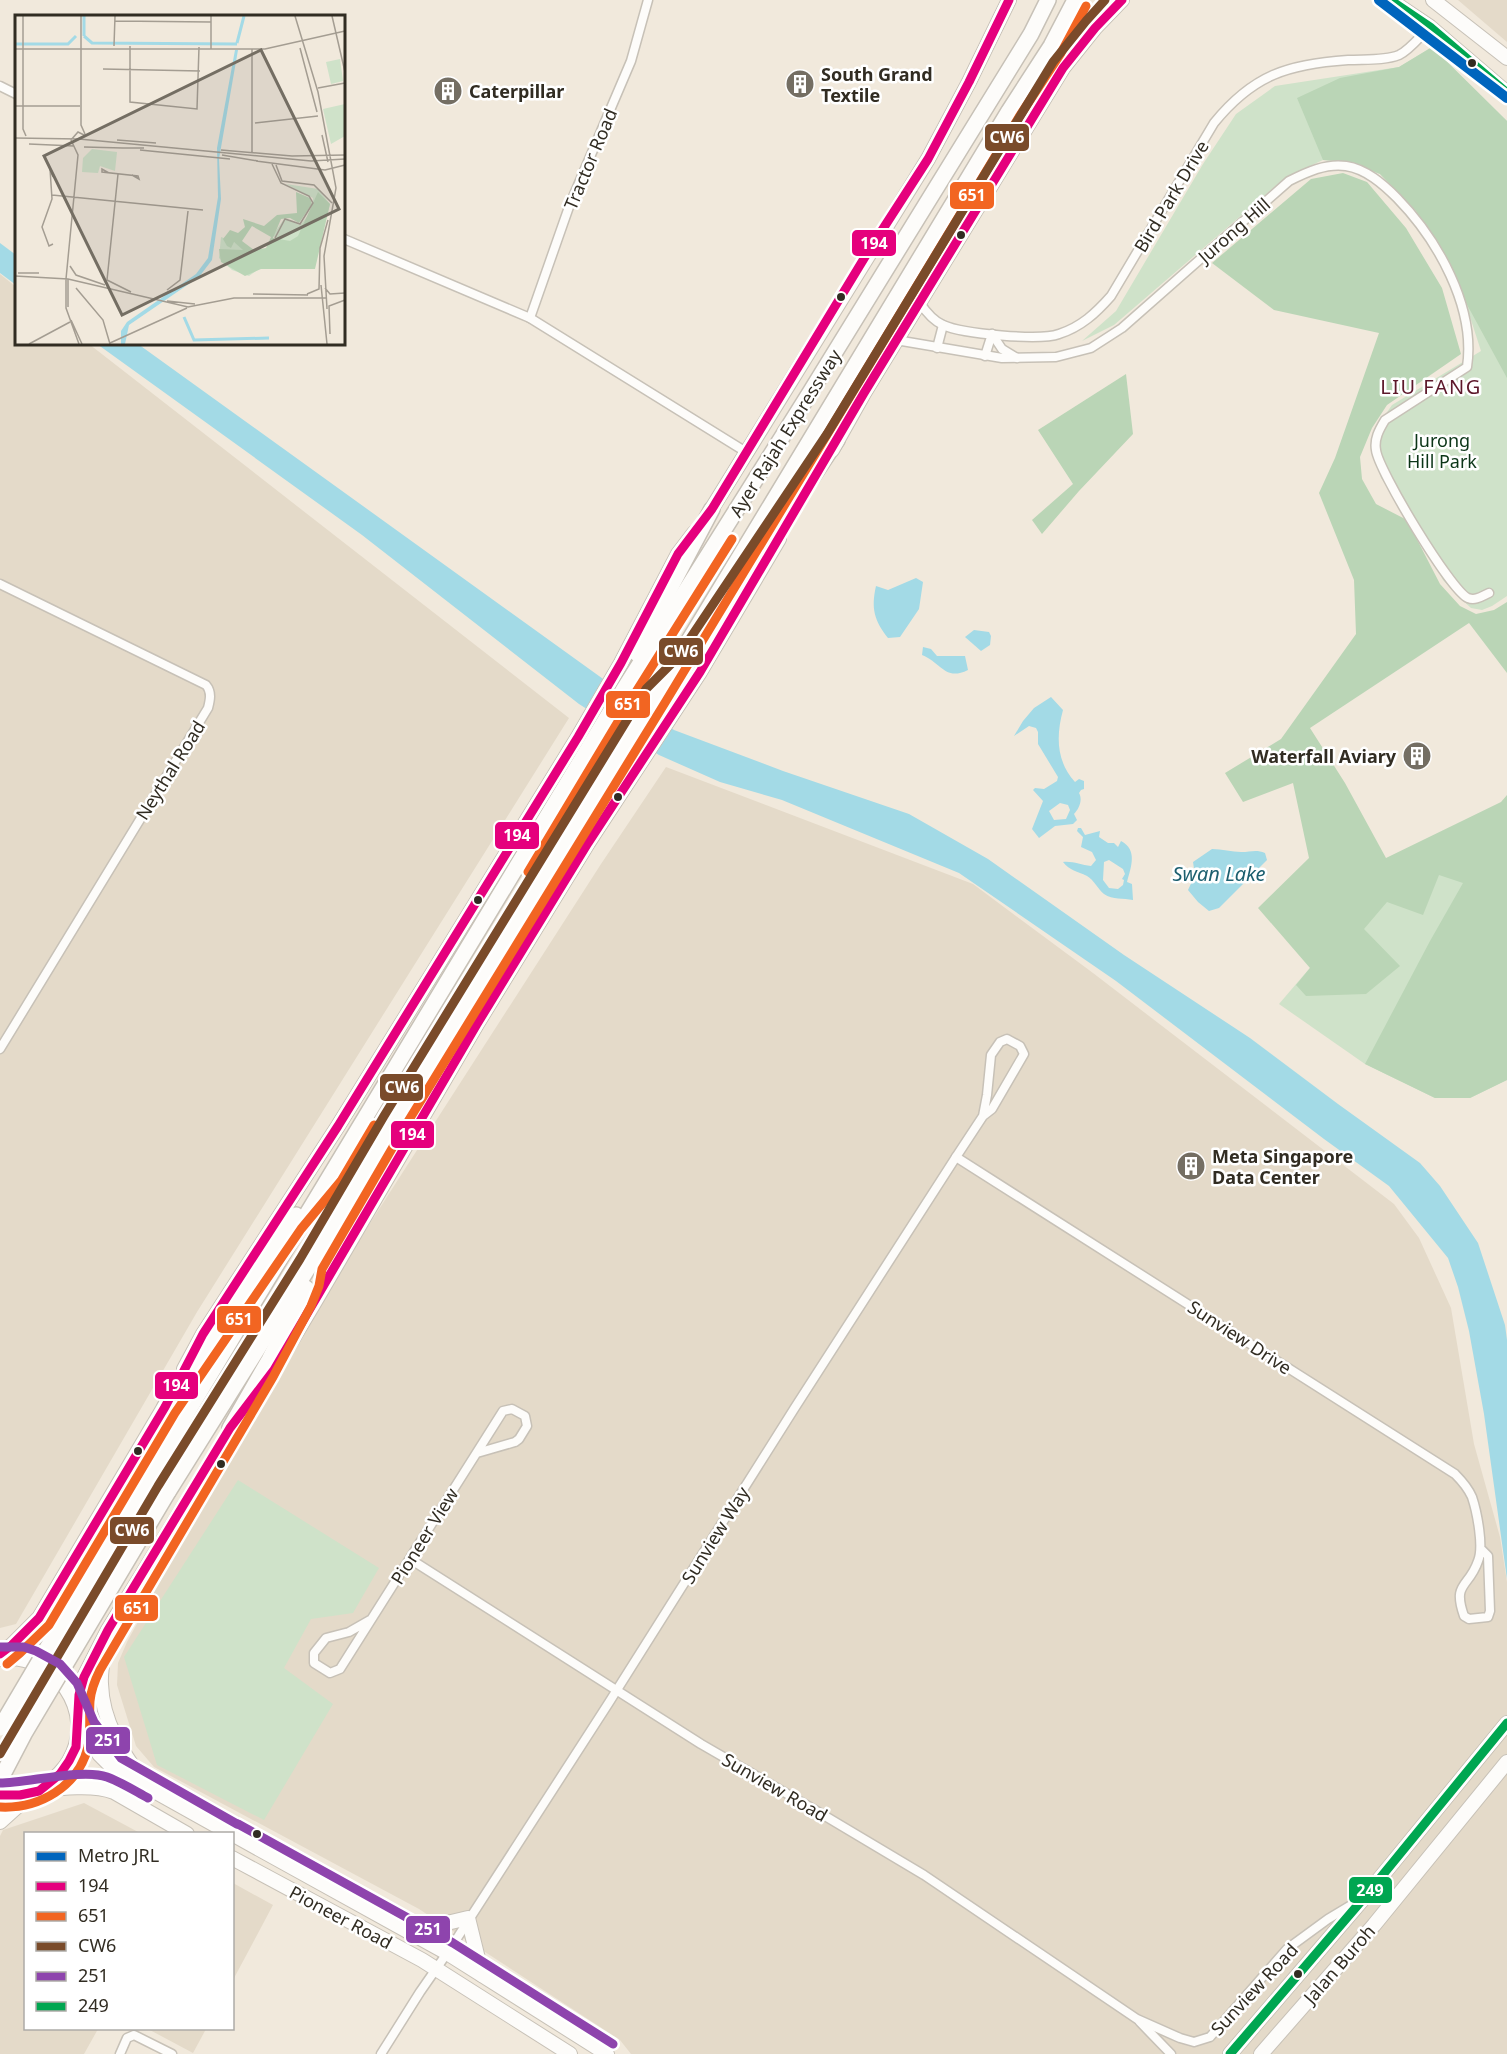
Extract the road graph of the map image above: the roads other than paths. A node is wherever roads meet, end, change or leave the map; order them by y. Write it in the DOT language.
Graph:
graph roads {
  1 [pos="648,0"];
  2 [pos="1009,0"];
  3 [pos="1048,0"];
  4 [pos="1075,0"];
  5 [pos="1122,0"];
  6 [pos="1390,0"];
  7 [pos="1433,0"];
  8 [pos="1430,27"];
  9 [pos="1507,58"];
  10 [pos="0,86"];
  11 [pos="1507,93"];
  12 [pos="15,94"];
  13 [pos="345,239"];
  14 [pos="920,303"];
  15 [pos="530,318"];
  16 [pos="943,325"];
  17 [pos="992,334"];
  18 [pos="896,340"];
  19 [pos="937,348"];
  20 [pos="985,356"];
  21 [pos="1017,358"];
  22 [pos="837,440"];
  23 [pos="746,452"];
  24 [pos="712,509"];
  25 [pos="0,584"];
  26 [pos="1489,593"];
  27 [pos="624,689"];
  28 [pos="656,695"];
  29 [pos="0,1049"];
  30 [pos="983,1116"];
  31 [pos="956,1157"];
  32 [pos="331,1174"];
  33 [pos="310,1264"];
  34 [pos="165,1407"];
  35 [pos="230,1428"];
  36 [pos="477,1453"];
  37 [pos="1482,1550"];
  38 [pos="410,1558"];
  39 [pos="370,1620"];
  40 [pos="108,1630"];
  41 [pos="0,1654"];
  42 [pos="0,1659"];
  43 [pos="617,1689"];
  44 [pos="78,1718"];
  45 [pos="1507,1723"];
  46 [pos="0,1728"];
  47 [pos="1507,1762"];
  48 [pos="0,1780"];
  49 [pos="148,1789"];
  50 [pos="37,1791"];
  51 [pos="0,1795"];
  52 [pos="0,1822"];
  53 [pos="185,1832"];
  54 [pos="228,1832"];
  55 [pos="234,1835"];
  56 [pos="234,1859"];
  57 [pos="1363,1899"];
  58 [pos="468,1918"];
  59 [pos="409,1932"];
  60 [pos="447,1953"];
  61 [pos="436,1968"];
  62 [pos="482,1975"];
  63 [pos="1137,2019"];
  64 [pos="120,2054"];
  65 [pos="172,2054"];
  66 [pos="381,2054"];
  67 [pos="570,2054"];
  68 [pos="607,2054"];
  69 [pos="1171,2054"];
  70 [pos="1230,2054"];
  71 [pos="1261,2054"];
  1 -- 15 [label="street, Tractor Road"];
  2 -- 23 [label="main road"];
  3 -- 27 [label="highway, Ayer Rajah Expressway"];
  4 -- 28 [label="highway, Ayer Rajah Expressway"];
  5 -- 14 [label="main road"];
  6 -- 8 [label="main road"];
  7 -- 9 [label="main road"];
  8 -- 11 [label="main road"];
  8 -- 17 [label="street, Bird Park Drive"];
  10 -- 12 [label="street"];
  13 -- 15 [label="street"];
  14 -- 16 [label="street"];
  14 -- 18 [label="main road"];
  15 -- 23 [label="street"];
  16 -- 17 [label="street, Bird Park Drive"];
  16 -- 19 [label="street"];
  17 -- 20 [label="street"];
  17 -- 21 [label="street"];
  18 -- 19 [label="street, Jurong Hill"];
  18 -- 22 [label="main road"];
  19 -- 20 [label="street, Jurong Hill"];
  20 -- 21 [label="street, Jurong Hill"];
  21 -- 26 [label="street, Jurong Hill"];
  22 -- 28 [label="highway"];
  22 -- 35 [label="main road"];
  23 -- 24 [label="main road"];
  24 -- 27 [label="highway"];
  24 -- 34 [label="main road"];
  25 -- 29 [label="street, Neythal Road"];
  27 -- 32 [label="highway, Ayer Rajah Expressway"];
  28 -- 33 [label="highway, Ayer Rajah Expressway"];
  30 -- 30 [label="street, Sunview Way"];
  30 -- 31 [label="street, Sunview Way"];
  31 -- 37 [label="street, Sunview Drive"];
  31 -- 43 [label="street, Sunview Way"];
  32 -- 34 [label="highway"];
  32 -- 46 [label="highway, Ayer Rajah Expressway, bridge"];
  33 -- 35 [label="highway"];
  33 -- 48 [label="highway, Ayer Rajah Expressway, bridge"];
  34 -- 41 [label="main road"];
  35 -- 40 [label="main road"];
  36 -- 36 [label="street, Pioneer View"];
  36 -- 38 [label="street, Pioneer View"];
  37 -- 37 [label="street, Sunview Drive"];
  38 -- 39 [label="street, Pioneer View"];
  38 -- 43 [label="street, Sunview Road"];
  39 -- 39 [label="street, Pioneer View"];
  40 -- 44 [label="main road"];
  40 -- 49 [label="main road"];
  42 -- 44 [label="main road"];
  43 -- 58 [label="street, Sunview Way"];
  43 -- 63 [label="street, Sunview Road"];
  44 -- 49 [label="main road, Pioneer Road"];
  44 -- 50 [label="main road"];
  45 -- 57 [label="main road, Jalan Buroh"];
  47 -- 71 [label="main road, Jalan Buroh"];
  49 -- 54 [label="main road, Pioneer Road"];
  50 -- 51 [label="main road"];
  50 -- 52 [label="main road"];
  50 -- 53 [label="main road"];
  55 -- 59 [label="main road, Pioneer Road"];
  56 -- 61 [label="main road, Pioneer Road"];
  57 -- 63 [label="street, Sunview Road"];
  57 -- 70 [label="main road, Jalan Buroh"];
  58 -- 59 [label="main road"];
  58 -- 60 [label="street, Sunview Way"];
  58 -- 62 [label="main road"];
  59 -- 60 [label="main road, Pioneer Road"];
  60 -- 61 [label="street, Sunview Way"];
  60 -- 62 [label="main road, Pioneer Road"];
  61 -- 66 [label="street, Sunview Way"];
  61 -- 67 [label="main road, Pioneer Road"];
  62 -- 68 [label="main road, Pioneer Road"];
  63 -- 69 [label="street, Sunview Road"];
  64 -- 65 [label="street"];
}
